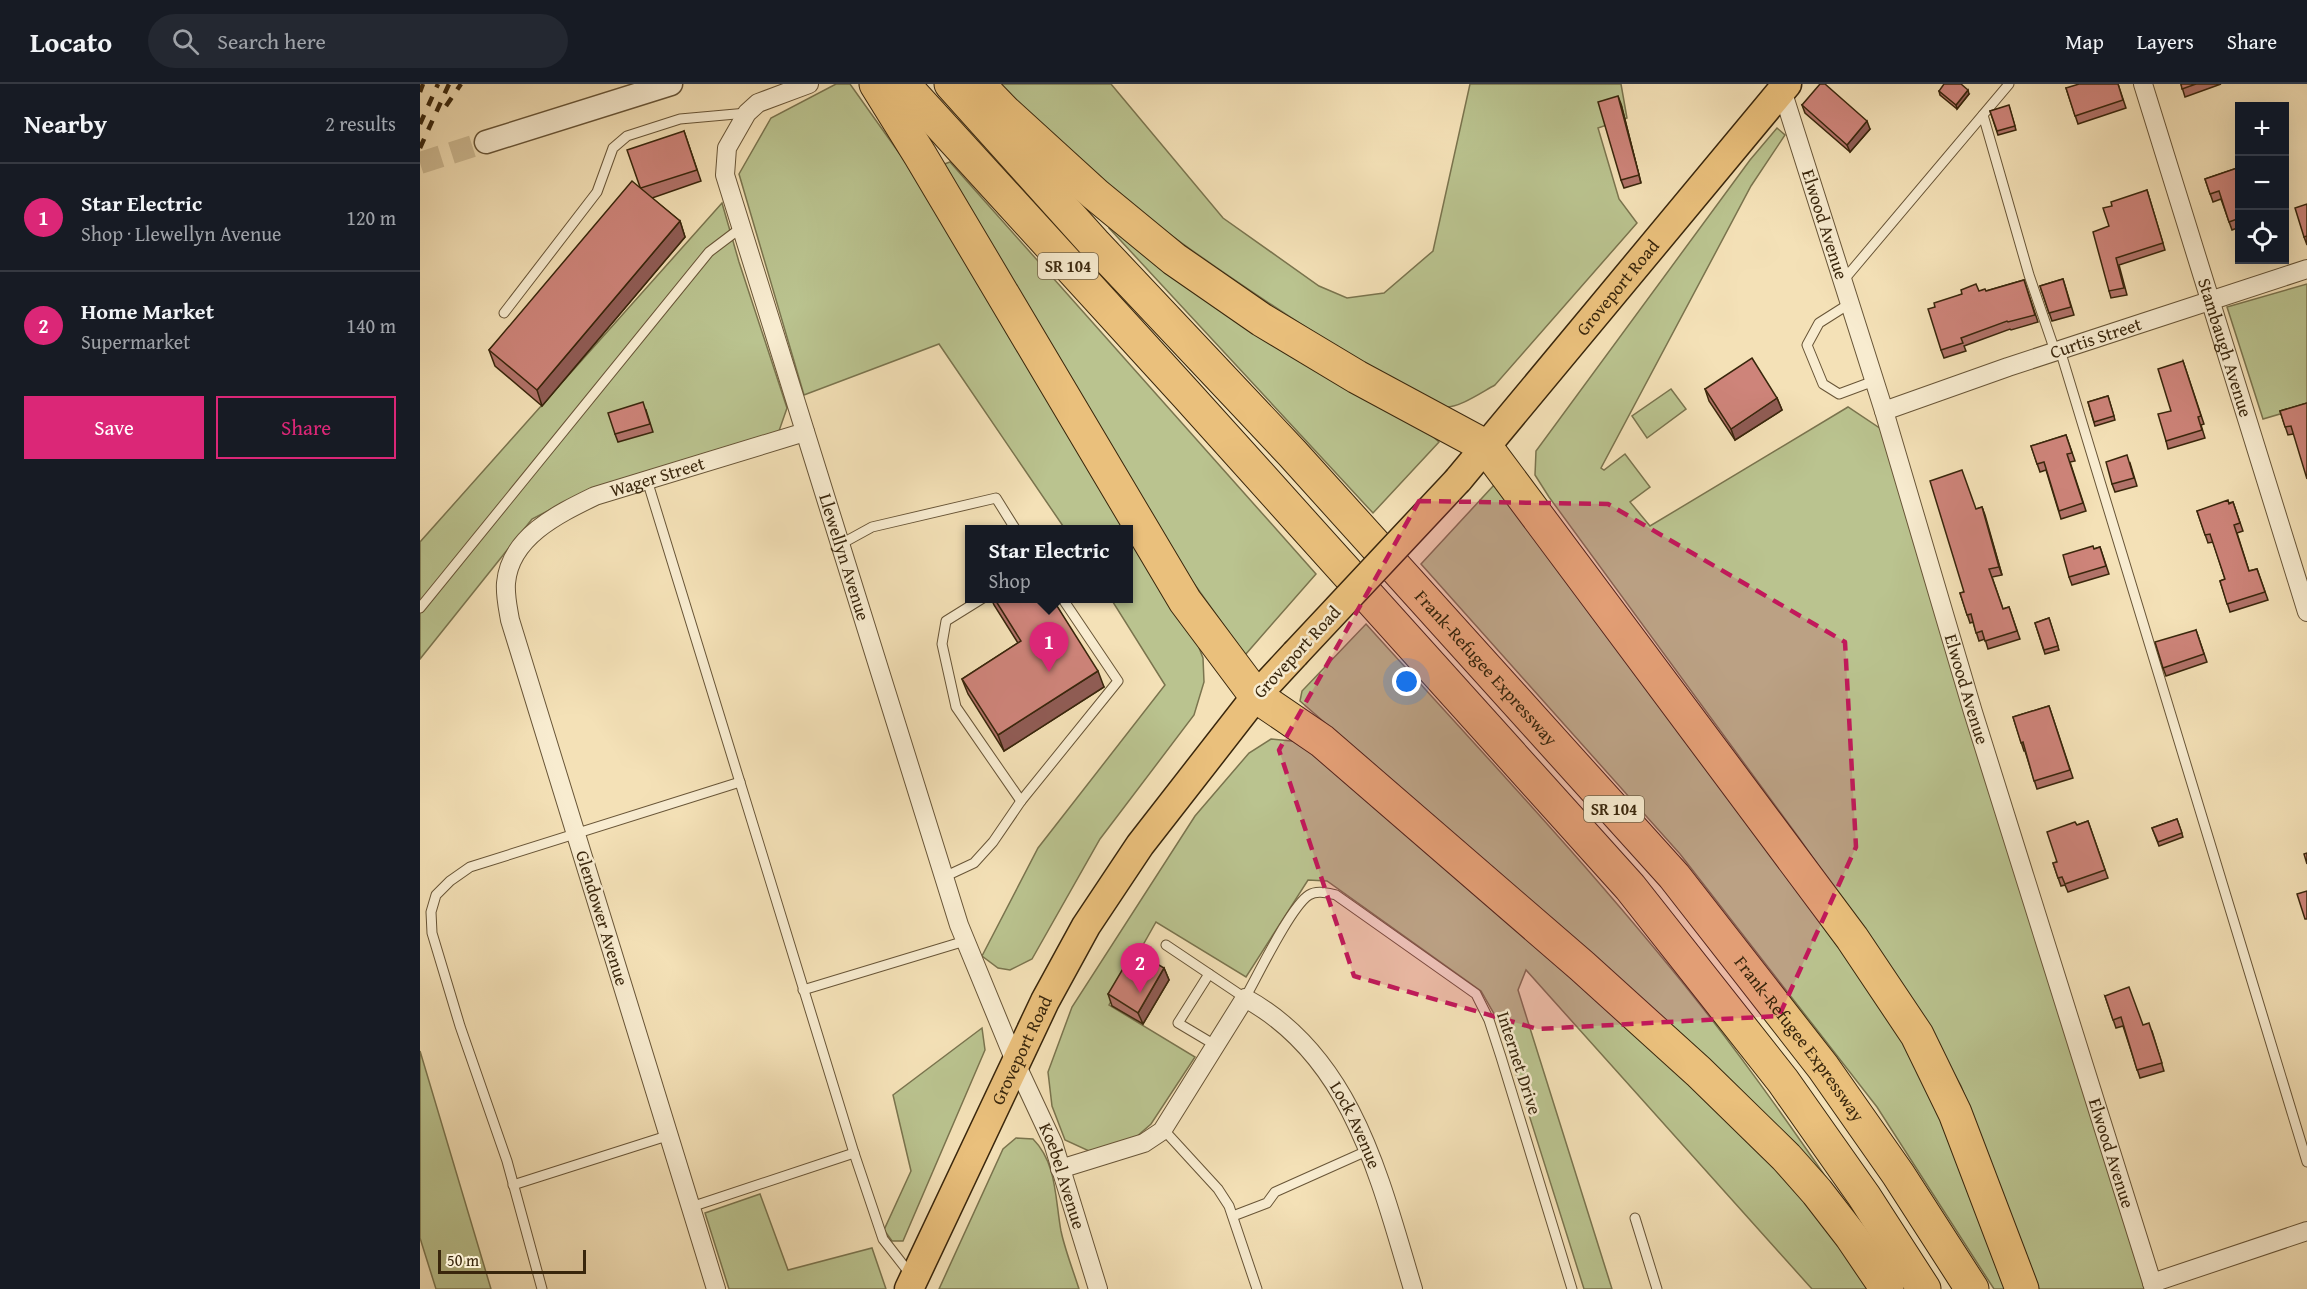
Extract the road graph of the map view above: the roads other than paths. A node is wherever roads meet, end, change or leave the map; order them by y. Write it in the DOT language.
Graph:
graph roads {
  1 [pos="671,84"];
  2 [pos="809,84"];
  3 [pos="876,84"];
  4 [pos="903,84"];
  5 [pos="951,84"];
  6 [pos="978,84"];
  7 [pos="2009,84"];
  8 [pos="2143,84"];
  9 [pos="1785,87"];
  10 [pos="747,113"];
  11 [pos="994,115"];
  12 [pos="1983,115"];
  13 [pos="486,142"];
  14 [pos="741,227"];
  15 [pos="2307,269"];
  16 [pos="1842,282"];
  17 [pos="2210,301"];
  18 [pos="1850,304"];
  19 [pos="504,313"];
  20 [pos="2057,350"];
  21 [pos="1874,381"];
  22 [pos="1884,411"];
  23 [pos="806,432"];
  24 [pos="1485,446"];
  25 [pos="647,480"];
  26 [pos="1013,525"];
  27 [pos="841,544"];
  28 [pos="521,547"];
  29 [pos="975,603"];
  30 [pos="1065,603"];
  31 [pos="420,608"];
  32 [pos="2307,612"];
  33 [pos="1256,696"];
  34 [pos="740,782"];
  35 [pos="1021,801"];
  36 [pos="577,835"];
  37 [pos="944,877"];
  38 [pos="965,941"];
  39 [pos="1166,945"];
  40 [pos="1209,974"];
  41 [pos="803,990"];
  42 [pos="1245,998"];
  43 [pos="1215,1045"];
  44 [pos="1017,1066"];
  45 [pos="1163,1129"];
  46 [pos="670,1136"];
  47 [pos="1369,1150"];
  48 [pos="854,1152"];
  49 [pos="2307,1162"];
  50 [pos="1060,1169"];
  51 [pos="513,1185"];
  52 [pos="691,1206"];
  53 [pos="1233,1216"];
  54 [pos="1635,1218"];
  55 [pos="2307,1231"];
  56 [pos="912,1284"];
  57 [pos="2153,1286"];
  58 [pos="542,1289"];
  59 [pos="716,1289"];
  60 [pos="1098,1289"];
  61 [pos="1257,1289"];
  62 [pos="1413,1289"];
  63 [pos="1572,1289"];
  64 [pos="1657,1289"];
  65 [pos="1887,1289"];
  66 [pos="1924,1289"];
  67 [pos="1972,1289"];
  68 [pos="2022,1289"];
  1 -- 13 [label="street"];
  2 -- 10 [label="street, Llewellyn Avenue"];
  3 -- 33 [label="highway"];
  4 -- 66 [label="highway, SR 104"];
  5 -- 11 [label="highway, Frank-Refugee Expressway / SR 104"];
  6 -- 11 [label="highway"];
  7 -- 12 [label="lane"];
  8 -- 17 [label="street, Stambaugh Avenue"];
  9 -- 16 [label="street, Elwood Avenue"];
  9 -- 24 [label="main road, Groveport Road"];
  10 -- 14 [label="street, Llewellyn Avenue"];
  10 -- 19 [label="lane"];
  11 -- 24 [label="highway"];
  11 -- 67 [label="highway, Frank-Refugee Expressway / SR 104"];
  12 -- 16 [label="lane"];
  12 -- 20 [label="lane"];
  14 -- 23 [label="street, Llewellyn Avenue"];
  14 -- 31 [label="lane"];
  15 -- 17 [label="street, Curtis Street"];
  16 -- 18 [label="street, Elwood Avenue"];
  17 -- 20 [label="street, Curtis Street"];
  17 -- 32 [label="street, Stambaugh Avenue"];
  18 -- 21 [label="street, Elwood Avenue"];
  18 -- 21 [label="lane"];
  20 -- 22 [label="street, Curtis Street"];
  20 -- 49 [label="lane"];
  21 -- 22 [label="street, Elwood Avenue"];
  22 -- 57 [label="street, Elwood Avenue"];
  23 -- 25 [label="street, Wager Street"];
  23 -- 27 [label="street, Llewellyn Avenue"];
  24 -- 33 [label="main road, Groveport Road, bridge"];
  24 -- 68 [label="highway"];
  25 -- 28 [label="street, Wager Street"];
  25 -- 34 [label="lane"];
  26 -- 27 [label="lane"];
  27 -- 37 [label="street, Llewellyn Avenue"];
  28 -- 36 [label="street, Glendower Avenue"];
  29 -- 35 [label="lane"];
  30 -- 35 [label="lane"];
  33 -- 44 [label="main road, Groveport Road"];
  33 -- 65 [label="highway"];
  34 -- 36 [label="lane"];
  34 -- 41 [label="lane"];
  35 -- 37 [label="lane"];
  36 -- 46 [label="street, Glendower Avenue"];
  36 -- 51 [label="lane"];
  37 -- 38 [label="street, Llewellyn Avenue"];
  38 -- 41 [label="lane"];
  38 -- 44 [label="street, Llewellyn Avenue"];
  39 -- 40 [label="lane, Lock Avenue"];
  40 -- 42 [label="lane, Lock Avenue"];
  40 -- 43 [label="lane"];
  41 -- 48 [label="lane"];
  42 -- 43 [label="street"];
  42 -- 47 [label="street, Lock Avenue"];
  42 -- 63 [label="lane, Internet Drive"];
  43 -- 45 [label="street"];
  44 -- 50 [label="street, Koebel Avenue"];
  44 -- 56 [label="main road, Groveport Road"];
  45 -- 50 [label="street"];
  45 -- 53 [label="lane"];
  46 -- 51 [label="lane"];
  46 -- 52 [label="street, Glendower Avenue"];
  47 -- 53 [label="lane"];
  47 -- 62 [label="street, Lock Avenue"];
  48 -- 52 [label="lane"];
  48 -- 56 [label="lane"];
  50 -- 60 [label="street, Koebel Avenue"];
  51 -- 58 [label="lane"];
  52 -- 59 [label="street, Glendower Avenue"];
  53 -- 61 [label="lane"];
  54 -- 64 [label="lane"];
  55 -- 57 [label="street"];
}
